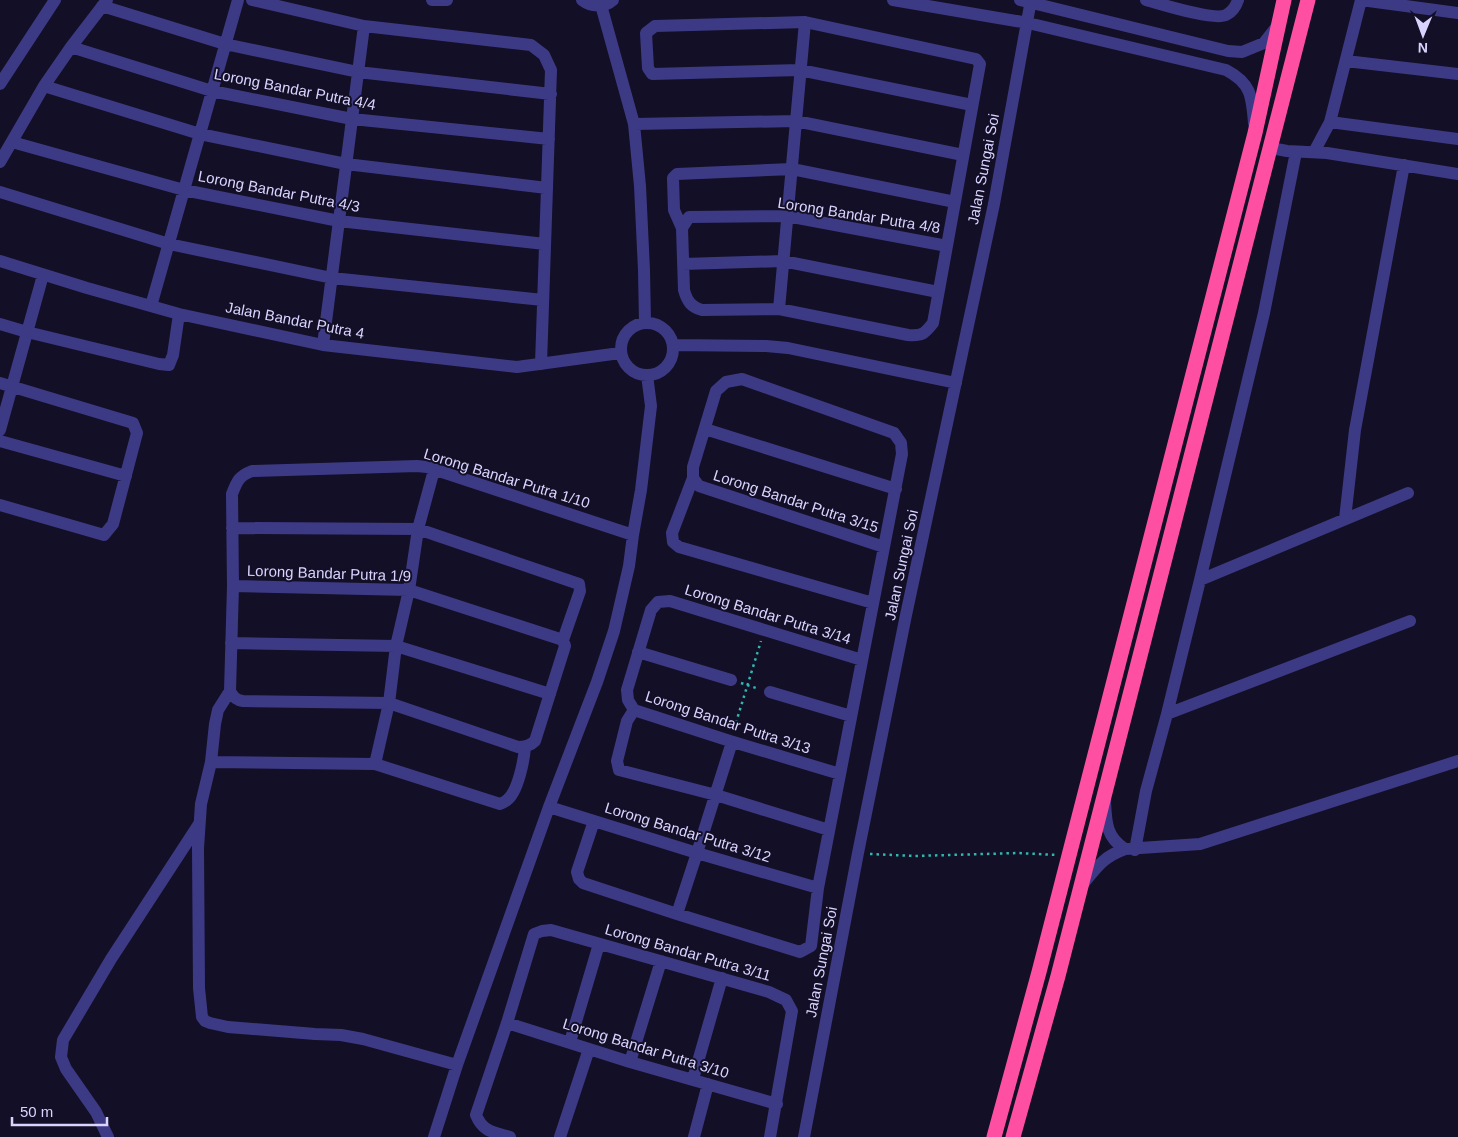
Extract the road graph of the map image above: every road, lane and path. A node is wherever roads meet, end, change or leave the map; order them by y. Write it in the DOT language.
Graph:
graph roads {
  1 [pos="55,0"];
  2 [pos="238,0"];
  3 [pos="252,0"];
  4 [pos="432,0"];
  5 [pos="447,0"];
  6 [pos="582,0"];
  7 [pos="613,0"];
  8 [pos="893,0"];
  9 [pos="1146,0"];
  10 [pos="1238,0"];
  11 [pos="1284,0"];
  12 [pos="1308,0"];
  13 [pos="1361,0"];
  14 [pos="1028,1"];
  15 [pos="104,3"];
  16 [pos="601,6"];
  17 [pos="1458,14"];
  18 [pos="805,22"];
  19 [pos="1028,23"];
  20 [pos="1278,25"];
  21 [pos="364,26"];
  22 [pos="225,44"];
  23 [pos="70,47"];
  24 [pos="1346,61"];
  25 [pos="800,70"];
  26 [pos="358,72"];
  27 [pos="1458,74"];
  28 [pos="0,84"];
  29 [pos="44,86"];
  30 [pos="212,90"];
  31 [pos="551,94"];
  32 [pos="972,105"];
  33 [pos="352,119"];
  34 [pos="796,121"];
  35 [pos="1330,122"];
  36 [pos="634,124"];
  37 [pos="1255,133"];
  38 [pos="200,134"];
  39 [pos="549,139"];
  40 [pos="1458,139"];
  41 [pos="12,142"];
  42 [pos="1271,148"];
  43 [pos="1296,152"];
  44 [pos="1314,152"];
  45 [pos="963,155"];
  46 [pos="0,162"];
  47 [pos="346,164"];
  48 [pos="1404,165"];
  49 [pos="792,169"];
  50 [pos="1458,174"];
  51 [pos="547,188"];
  52 [pos="184,190"];
  53 [pos="0,192"];
  54 [pos="955,202"];
  55 [pos="787,216"];
  56 [pos="339,221"];
  57 [pos="682,228"];
  58 [pos="169,244"];
  59 [pos="545,244"];
  60 [pos="947,246"];
  61 [pos="0,261"];
  62 [pos="783,262"];
  63 [pos="683,264"];
  64 [pos="43,275"];
  65 [pos="332,278"];
  66 [pos="938,292"];
  67 [pos="543,300"];
  68 [pos="151,306"];
  69 [pos="779,309"];
  70 [pos="179,314"];
  71 [pos="645,323"];
  72 [pos="0,324"];
  73 [pos="27,332"];
  74 [pos="323,345"];
  75 [pos="672,345"];
  76 [pos="620,353"];
  77 [pos="541,364"];
  78 [pos="648,375"];
  79 [pos="956,383"];
  80 [pos="6,385"];
  81 [pos="705,429"];
  82 [pos="0,430"];
  83 [pos="0,441"];
  84 [pos="434,470"];
  85 [pos="126,476"];
  86 [pos="694,478"];
  87 [pos="896,489"];
  88 [pos="1408,493"];
  89 [pos="0,505"];
  90 [pos="1345,519"];
  91 [pos="232,528"];
  92 [pos="418,530"];
  93 [pos="633,535"];
  94 [pos="884,547"];
  95 [pos="1200,580"];
  96 [pos="233,586"];
  97 [pos="409,590"];
  98 [pos="873,603"];
  99 [pos="1410,621"];
  100 [pos="764,630"];
  101 [pos="564,641"];
  102 [pos="231,643"];
  103 [pos="396,646"];
  104 [pos="638,652"];
  105 [pos="862,660"];
  106 [pos="731,680"];
  107 [pos="747,685"];
  108 [pos="230,691"];
  109 [pos="770,692"];
  110 [pos="550,694"];
  111 [pos="389,703"];
  112 [pos="634,710"];
  113 [pos="1167,714"];
  114 [pos="851,716"];
  115 [pos="731,741"];
  116 [pos="525,747"];
  117 [pos="1458,761"];
  118 [pos="211,762"];
  119 [pos="375,764"];
  120 [pos="840,774"];
  121 [pos="716,795"];
  122 [pos="1105,795"];
  123 [pos="549,806"];
  124 [pos="594,821"];
  125 [pos="200,823"];
  126 [pos="829,830"];
  127 [pos="1130,849"];
  128 [pos="697,853"];
  129 [pos="858,854"];
  130 [pos="1069,856"];
  131 [pos="1081,887"];
  132 [pos="818,888"];
  133 [pos="677,914"];
  134 [pos="599,944"];
  135 [pos="661,961"];
  136 [pos="722,978"];
  137 [pos="506,1023"];
  138 [pos="570,1042"];
  139 [pos="588,1048"];
  140 [pos="630,1062"];
  141 [pos="457,1065"];
  142 [pos="693,1079"];
  143 [pos="708,1084"];
  144 [pos="776,1104"];
  145 [pos="108,1137"];
  146 [pos="434,1137"];
  147 [pos="510,1137"];
  148 [pos="560,1137"];
  149 [pos="694,1137"];
  150 [pos="770,1137"];
  151 [pos="804,1137"];
  152 [pos="994,1137"];
  153 [pos="1013,1137"];
  1 -- 28 [label="street"];
  2 -- 22 [label="street"];
  3 -- 21 [label="street"];
  4 -- 5 [label="street"];
  6 -- 16 [label="street"];
  7 -- 16 [label="street"];
  8 -- 19 [label="street"];
  9 -- 10 [label="street"];
  11 -- 20 [label="highway"];
  12 -- 42 [label="highway"];
  13 -- 17 [label="street"];
  13 -- 24 [label="street"];
  14 -- 19 [label="street, Jalan Sungai Soi"];
  14 -- 20 [label="street"];
  15 -- 22 [label="street"];
  15 -- 23 [label="street"];
  16 -- 36 [label="street"];
  18 -- 25 [label="street"];
  18 -- 25 [label="street"];
  18 -- 32 [label="street"];
  19 -- 37 [label="street"];
  19 -- 79 [label="street, Jalan Sungai Soi"];
  20 -- 37 [label="highway"];
  21 -- 26 [label="street"];
  21 -- 31 [label="street"];
  22 -- 26 [label="street"];
  22 -- 30 [label="street"];
  23 -- 29 [label="street"];
  23 -- 30 [label="street, Lorong Bandar Putra 4/4"];
  24 -- 27 [label="street"];
  24 -- 35 [label="street"];
  25 -- 32 [label="street"];
  25 -- 34 [label="street"];
  26 -- 31 [label="street"];
  26 -- 33 [label="street"];
  29 -- 38 [label="street"];
  29 -- 41 [label="street"];
  30 -- 33 [label="street, Lorong Bandar Putra 4/4"];
  30 -- 38 [label="street"];
  31 -- 39 [label="street"];
  32 -- 45 [label="street"];
  33 -- 39 [label="street, Lorong Bandar Putra 4/4"];
  33 -- 47 [label="street"];
  34 -- 36 [label="street"];
  34 -- 45 [label="street"];
  34 -- 49 [label="street"];
  35 -- 40 [label="street"];
  35 -- 44 [label="street"];
  36 -- 71 [label="street"];
  37 -- 130 [label="highway"];
  38 -- 47 [label="street"];
  38 -- 52 [label="street"];
  39 -- 51 [label="street"];
  41 -- 46 [label="street"];
  41 -- 52 [label="street, Lorong Bandar Putra 4/3"];
  42 -- 43 [label="street"];
  42 -- 122 [label="highway"];
  43 -- 44 [label="street"];
  43 -- 95 [label="street"];
  44 -- 48 [label="street"];
  45 -- 54 [label="street"];
  47 -- 51 [label="street"];
  47 -- 56 [label="street"];
  48 -- 50 [label="street"];
  48 -- 90 [label="street"];
  49 -- 54 [label="street"];
  49 -- 55 [label="street"];
  49 -- 57 [label="street"];
  51 -- 59 [label="street"];
  52 -- 56 [label="street, Lorong Bandar Putra 4/3"];
  52 -- 58 [label="street"];
  53 -- 58 [label="street"];
  54 -- 60 [label="street"];
  55 -- 57 [label="street, Lorong Bandar Putra 4/8"];
  55 -- 60 [label="street, Lorong Bandar Putra 4/8"];
  55 -- 62 [label="street"];
  56 -- 59 [label="street, Lorong Bandar Putra 4/3"];
  56 -- 65 [label="street"];
  57 -- 63 [label="street"];
  58 -- 65 [label="street"];
  58 -- 68 [label="street"];
  59 -- 67 [label="street"];
  60 -- 66 [label="street"];
  61 -- 64 [label="street, Jalan Bandar Putra 4"];
  62 -- 63 [label="street"];
  62 -- 66 [label="street"];
  62 -- 69 [label="street"];
  63 -- 69 [label="street"];
  64 -- 68 [label="street, Jalan Bandar Putra 4"];
  64 -- 73 [label="street"];
  65 -- 67 [label="street"];
  65 -- 74 [label="street"];
  66 -- 69 [label="street"];
  67 -- 77 [label="street"];
  68 -- 70 [label="street, Jalan Bandar Putra 4"];
  70 -- 73 [label="street"];
  70 -- 74 [label="street, Jalan Bandar Putra 4"];
  71 -- 75 [label="street"];
  71 -- 76 [label="street"];
  72 -- 73 [label="street"];
  73 -- 80 [label="street"];
  74 -- 77 [label="street, Jalan Bandar Putra 4"];
  75 -- 78 [label="street"];
  75 -- 79 [label="street"];
  76 -- 77 [label="street, Jalan Bandar Putra 4"];
  76 -- 78 [label="street"];
  78 -- 93 [label="street"];
  79 -- 129 [label="street, Jalan Sungai Soi"];
  80 -- 82 [label="street"];
  80 -- 85 [label="street"];
  81 -- 86 [label="street, Lorong Bandar Putra 3/15"];
  81 -- 87 [label="street"];
  81 -- 87 [label="street, Lorong Bandar Putra 3/15"];
  83 -- 85 [label="street"];
  84 -- 91 [label="street, Lorong Bandar Putra 1/10"];
  84 -- 92 [label="street"];
  84 -- 93 [label="street, Lorong Bandar Putra 1/10"];
  85 -- 89 [label="street"];
  86 -- 94 [label="street, Lorong Bandar Putra 3/15"];
  86 -- 98 [label="street"];
  87 -- 94 [label="street"];
  88 -- 90 [label="street"];
  90 -- 95 [label="street"];
  91 -- 92 [label="street"];
  91 -- 96 [label="street"];
  92 -- 97 [label="street"];
  92 -- 101 [label="street"];
  93 -- 123 [label="street"];
  94 -- 98 [label="street"];
  95 -- 113 [label="street"];
  96 -- 97 [label="street, Lorong Bandar Putra 1/9"];
  96 -- 102 [label="street"];
  97 -- 101 [label="street, Lorong Bandar Putra 1/9"];
  97 -- 103 [label="street"];
  98 -- 105 [label="street"];
  99 -- 113 [label="street"];
  100 -- 104 [label="street, Lorong Bandar Putra 3/14"];
  100 -- 105 [label="street, Lorong Bandar Putra 3/14"];
  100 -- 107 [label="path"];
  101 -- 110 [label="street"];
  102 -- 103 [label="street"];
  102 -- 108 [label="street"];
  103 -- 110 [label="street"];
  103 -- 111 [label="street"];
  104 -- 106 [label="street"];
  104 -- 112 [label="street, Lorong Bandar Putra 3/13"];
  105 -- 114 [label="street"];
  106 -- 107 [label="path"];
  107 -- 109 [label="path"];
  107 -- 115 [label="path"];
  108 -- 111 [label="street"];
  108 -- 118 [label="street"];
  109 -- 114 [label="street"];
  110 -- 116 [label="street"];
  111 -- 116 [label="street"];
  111 -- 119 [label="street"];
  112 -- 115 [label="street, Lorong Bandar Putra 3/13"];
  112 -- 121 [label="street"];
  113 -- 127 [label="street"];
  114 -- 120 [label="street"];
  115 -- 120 [label="street, Lorong Bandar Putra 3/13"];
  115 -- 121 [label="street"];
  116 -- 119 [label="street"];
  117 -- 127 [label="street"];
  118 -- 119 [label="street"];
  118 -- 125 [label="street"];
  120 -- 126 [label="street"];
  121 -- 126 [label="street"];
  121 -- 128 [label="street"];
  122 -- 127 [label="street"];
  122 -- 131 [label="highway"];
  123 -- 124 [label="street, Lorong Bandar Putra 3/12"];
  123 -- 141 [label="street"];
  124 -- 128 [label="street, Lorong Bandar Putra 3/12"];
  124 -- 133 [label="street"];
  125 -- 141 [label="street"];
  125 -- 145 [label="street"];
  126 -- 132 [label="street"];
  127 -- 131 [label="street"];
  128 -- 132 [label="street, Lorong Bandar Putra 3/12"];
  128 -- 133 [label="street"];
  129 -- 130 [label="path"];
  129 -- 151 [label="street, Jalan Sungai Soi"];
  130 -- 152 [label="highway"];
  131 -- 153 [label="highway"];
  132 -- 133 [label="street"];
  134 -- 135 [label="street, Lorong Bandar Putra 3/11"];
  134 -- 137 [label="street, Lorong Bandar Putra 3/11"];
  134 -- 138 [label="street"];
  135 -- 136 [label="street, Lorong Bandar Putra 3/11"];
  135 -- 140 [label="street"];
  136 -- 142 [label="street"];
  136 -- 144 [label="street, Lorong Bandar Putra 3/11"];
  137 -- 138 [label="street, Lorong Bandar Putra 3/10"];
  137 -- 147 [label="street"];
  138 -- 139 [label="street, Lorong Bandar Putra 3/10"];
  139 -- 140 [label="street, Lorong Bandar Putra 3/10"];
  139 -- 148 [label="street"];
  140 -- 142 [label="street, Lorong Bandar Putra 3/10"];
  141 -- 146 [label="street"];
  142 -- 143 [label="street, Lorong Bandar Putra 3/10"];
  143 -- 144 [label="street, Lorong Bandar Putra 3/10"];
  143 -- 149 [label="street"];
  144 -- 150 [label="street, Lorong Bandar Putra 3/11"];
}
